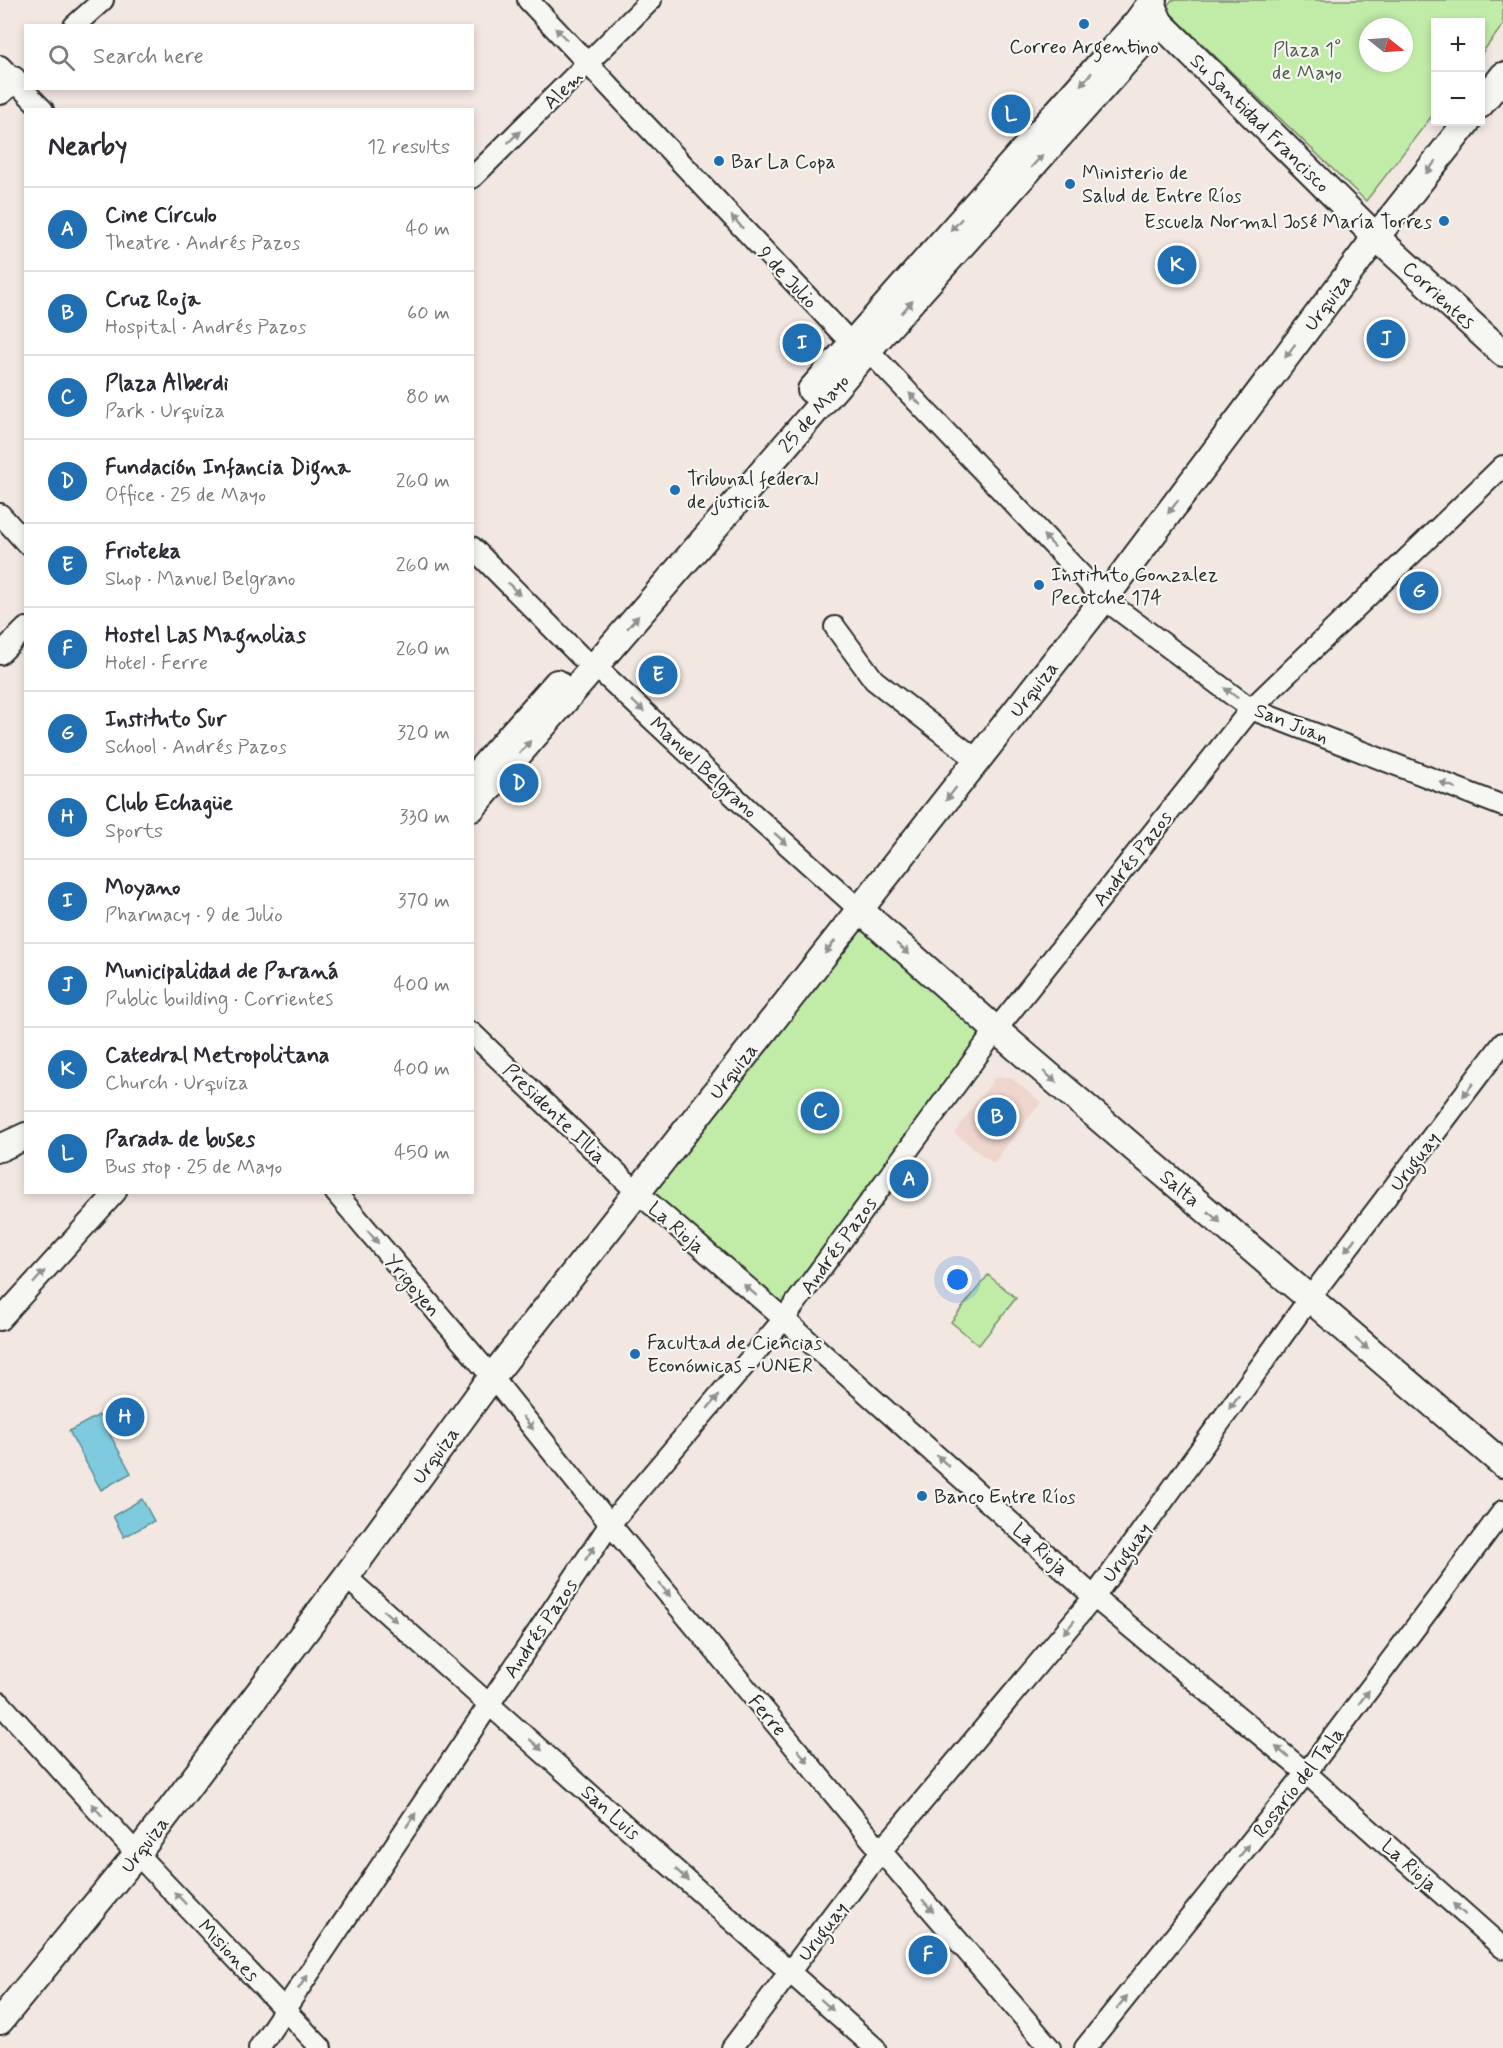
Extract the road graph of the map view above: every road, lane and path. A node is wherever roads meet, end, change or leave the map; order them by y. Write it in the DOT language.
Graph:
graph roads {
  1 [pos="103,0"];
  2 [pos="528,0"];
  3 [pos="651,0"];
  4 [pos="1153,6"];
  5 [pos="76,24"];
  6 [pos="589,64"];
  7 [pos="1503,76"];
  8 [pos="10,77"];
  9 [pos="1485,99"];
  10 [pos="41,108"];
  11 [pos="1464,126"];
  12 [pos="474,176"];
  13 [pos="1376,237"];
  14 [pos="859,347"];
  15 [pos="1503,353"];
  16 [pos="1503,466"];
  17 [pos="0,513"];
  18 [pos="24,541"];
  19 [pos="474,550"];
  20 [pos="1104,599"];
  21 [pos="835,627"];
  22 [pos="24,630"];
  23 [pos="0,654"];
  24 [pos="588,661"];
  25 [pos="1251,709"];
  26 [pos="977,760"];
  27 [pos="474,777"];
  28 [pos="474,805"];
  29 [pos="1503,806"];
  30 [pos="860,910"];
  31 [pos="996,1030"];
  32 [pos="474,1035"];
  33 [pos="1503,1043"];
  34 [pos="24,1137"];
  35 [pos="0,1148"];
  36 [pos="638,1193"];
  37 [pos="114,1194"];
  38 [pos="337,1194"];
  39 [pos="1309,1299"];
  40 [pos="784,1319"];
  41 [pos="0,1320"];
  42 [pos="492,1377"];
  43 [pos="1503,1464"];
  44 [pos="1503,1511"];
  45 [pos="610,1524"];
  46 [pos="346,1577"];
  47 [pos="1094,1597"];
  48 [pos="0,1703"];
  49 [pos="490,1703"];
  50 [pos="1306,1773"];
  51 [pos="881,1851"];
  52 [pos="137,1854"];
  53 [pos="1503,1948"];
  54 [pos="790,1972"];
  55 [pos="285,2008"];
  56 [pos="0,2021"];
  57 [pos="259,2048"];
  58 [pos="321,2048"];
  59 [pos="732,2048"];
  60 [pos="875,2048"];
  61 [pos="1050,2048"];
  62 [pos="1085,2048"];
  1 -- 5 [label="street"];
  6 -- 2 [label="street, 9 de Julio, one-way"];
  3 -- 6 [label="street, Alem"];
  4 -- 13 [label="street, Su Santidad Francisco"];
  4 -- 14 [label="street, 25 de Mayo"];
  12 -- 6 [label="street, Alem, one-way"];
  14 -- 6 [label="street, 9 de Julio, one-way"];
  7 -- 9 [label="street"];
  8 -- 10 [label="street"];
  11 -- 13 [label="street, Urquiza, one-way"];
  13 -- 15 [label="street, Corrientes"];
  13 -- 20 [label="street, Urquiza, one-way"];
  20 -- 14 [label="street, 9 de Julio, one-way"];
  14 -- 24 [label="street, 25 de Mayo"];
  16 -- 25 [label="street, Andrés Pazos"];
  17 -- 18 [label="street"];
  19 -- 24 [label="street, Manuel Belgrano, one-way"];
  25 -- 20 [label="street, San Juan, one-way"];
  20 -- 26 [label="street, Urquiza"];
  21 -- 26 [label="street"];
  22 -- 23 [label="street"];
  24 -- 27 [label="street, 25 de Mayo"];
  28 -- 24 [label="street, 25 de Mayo, one-way"];
  24 -- 30 [label="street, Manuel Belgrano, one-way"];
  29 -- 25 [label="street, San Juan, one-way"];
  25 -- 31 [label="street, Andrés Pazos"];
  26 -- 30 [label="street, Urquiza, one-way"];
  30 -- 31 [label="street, Salta, one-way"];
  30 -- 36 [label="street, Urquiza, one-way"];
  31 -- 39 [label="street, Salta, one-way"];
  31 -- 40 [label="street, Andrés Pazos"];
  32 -- 36 [label="street, Presidente Illia"];
  33 -- 39 [label="street, Uruguay, one-way"];
  34 -- 35 [label="street"];
  40 -- 36 [label="street, La Rioja, one-way"];
  36 -- 42 [label="street, Urquiza"];
  41 -- 37 [label="street, one-way"];
  38 -- 42 [label="street, Yrigoyen, one-way"];
  39 -- 43 [label="street, Salta, one-way"];
  39 -- 47 [label="street, Uruguay, one-way"];
  45 -- 40 [label="street, Andrés Pazos, one-way"];
  47 -- 40 [label="street, La Rioja, one-way"];
  42 -- 45 [label="street, Ferre, one-way"];
  42 -- 46 [label="street, Urquiza"];
  50 -- 44 [label="street, Rosario del Tala, one-way"];
  49 -- 45 [label="street, Andrés Pazos, one-way"];
  45 -- 51 [label="street, Ferre, one-way"];
  46 -- 49 [label="street, San Luis, one-way"];
  46 -- 52 [label="street, Urquiza"];
  50 -- 47 [label="street, La Rioja, one-way"];
  47 -- 51 [label="street, Uruguay, one-way"];
  52 -- 48 [label="street, Misiones, one-way"];
  49 -- 54 [label="street, San Luis, one-way"];
  55 -- 49 [label="street, Andrés Pazos, one-way"];
  53 -- 50 [label="street, La Rioja, one-way"];
  62 -- 50 [label="street, Rosario del Tala, one-way"];
  51 -- 54 [label="street, Uruguay"];
  51 -- 61 [label="street, Ferre, one-way"];
  55 -- 52 [label="street, Misiones, one-way"];
  52 -- 56 [label="street, Urquiza"];
  54 -- 59 [label="street, Uruguay"];
  54 -- 60 [label="street, San Luis, one-way"];
  55 -- 57 [label="street, Andrés Pazos"];
  55 -- 58 [label="street, Misiones"];
}
